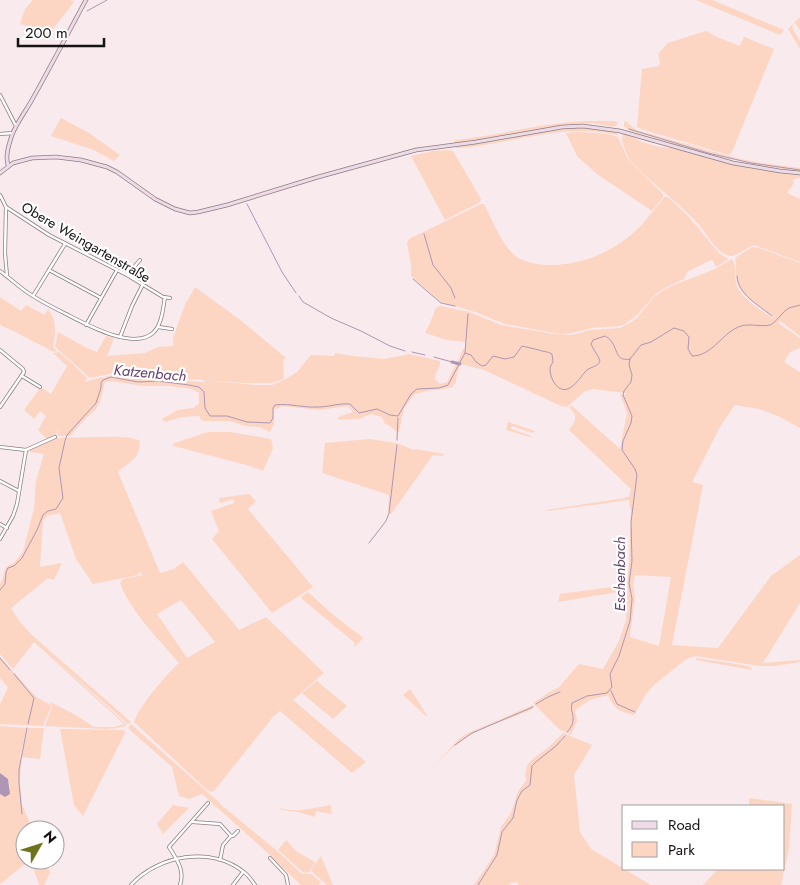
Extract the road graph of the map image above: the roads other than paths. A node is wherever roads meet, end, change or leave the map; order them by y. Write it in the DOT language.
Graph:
graph roads {
  1 [pos="86,0"];
  2 [pos="0,95"];
  3 [pos="16,126"];
  4 [pos="13,133"];
  5 [pos="0,134"];
  6 [pos="8,165"];
  7 [pos="0,173"];
  8 [pos="800,173"];
  9 [pos="0,195"];
  10 [pos="6,207"];
  11 [pos="66,244"];
  12 [pos="0,250"];
  13 [pos="5,253"];
  14 [pos="140,260"];
  15 [pos="49,270"];
  16 [pos="117,270"];
  17 [pos="0,271"];
  18 [pos="127,275"];
  19 [pos="8,277"];
  20 [pos="143,285"];
  21 [pos="33,296"];
  22 [pos="165,297"];
  23 [pos="101,298"];
  24 [pos="170,298"];
  25 [pos="86,324"];
  26 [pos="158,327"];
  27 [pos="172,329"];
  28 [pos="120,337"];
  29 [pos="0,350"];
  30 [pos="22,376"];
  31 [pos="40,387"];
  32 [pos="0,407"];
  33 [pos="56,437"];
  34 [pos="0,447"];
  35 [pos="26,450"];
  36 [pos="0,481"];
  37 [pos="19,491"];
  38 [pos="0,524"];
  39 [pos="7,528"];
  40 [pos="0,539"];
  41 [pos="208,803"];
  42 [pos="192,822"];
  43 [pos="238,832"];
  44 [pos="231,836"];
  45 [pos="270,858"];
  46 [pos="176,859"];
  47 [pos="220,860"];
  48 [pos="243,872"];
  49 [pos="131,885"];
  50 [pos="180,885"];
  51 [pos="233,885"];
  52 [pos="255,885"];
  53 [pos="288,885"];
  1 -- 3 [label="main road"];
  2 -- 3 [label="street"];
  3 -- 4 [label="main road"];
  4 -- 5 [label="street"];
  4 -- 6 [label="main road"];
  6 -- 7 [label="main road"];
  6 -- 8 [label="main road"];
  9 -- 10 [label="street, Obere Weingartenstraße"];
  10 -- 11 [label="street, Obere Weingartenstraße"];
  10 -- 13 [label="street"];
  11 -- 15 [label="street"];
  11 -- 16 [label="street, Obere Weingartenstraße"];
  12 -- 13 [label="street"];
  13 -- 19 [label="street"];
  14 -- 18 [label="street"];
  15 -- 21 [label="street"];
  15 -- 23 [label="street"];
  16 -- 18 [label="street, Obere Weingartenstraße"];
  16 -- 23 [label="street"];
  17 -- 19 [label="street"];
  18 -- 20 [label="street, Obere Weingartenstraße"];
  19 -- 21 [label="street"];
  20 -- 22 [label="street, Obere Weingartenstraße"];
  20 -- 28 [label="street"];
  21 -- 25 [label="street"];
  22 -- 24 [label="street, Obere Weingartenstraße"];
  22 -- 26 [label="street"];
  23 -- 25 [label="street"];
  25 -- 28 [label="street"];
  26 -- 27 [label="street"];
  26 -- 28 [label="street"];
  29 -- 30 [label="street"];
  30 -- 31 [label="street"];
  30 -- 32 [label="street"];
  33 -- 35 [label="street"];
  34 -- 35 [label="street"];
  35 -- 37 [label="street"];
  36 -- 37 [label="street"];
  37 -- 39 [label="street"];
  38 -- 39 [label="street"];
  39 -- 40 [label="street"];
  41 -- 42 [label="street"];
  42 -- 44 [label="street"];
  42 -- 46 [label="street"];
  43 -- 44 [label="street"];
  44 -- 47 [label="street"];
  45 -- 53 [label="street"];
  46 -- 47 [label="street"];
  46 -- 49 [label="street"];
  46 -- 50 [label="street"];
  47 -- 48 [label="street"];
  48 -- 51 [label="street"];
  48 -- 52 [label="street"];
}
